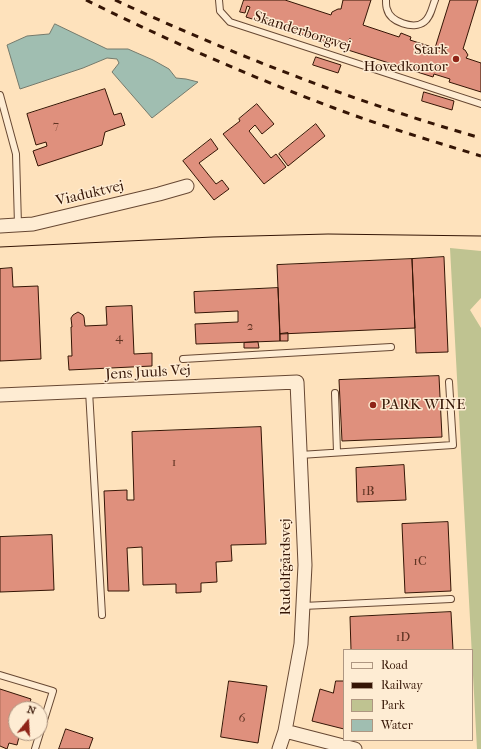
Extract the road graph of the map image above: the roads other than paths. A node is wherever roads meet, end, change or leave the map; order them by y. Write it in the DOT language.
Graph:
graph roads {
  1 [pos="219,0"];
  2 [pos="386,0"];
  3 [pos="435,0"];
  4 [pos="0,95"];
  5 [pos="481,104"];
  6 [pos="187,186"];
  7 [pos="18,225"];
  8 [pos="0,226"];
  9 [pos="391,347"];
  10 [pos="183,359"];
  11 [pos="297,382"];
  12 [pos="450,382"];
  13 [pos="89,391"];
  14 [pos="334,393"];
  15 [pos="0,395"];
  16 [pos="337,452"];
  17 [pos="300,455"];
  18 [pos="451,599"];
  19 [pos="303,606"];
  20 [pos="102,615"];
  21 [pos="0,674"];
  22 [pos="285,731"];
  23 [pos="35,749"];
  24 [pos="279,749"];
  25 [pos="355,749"];
  1 -- 5 [label="lane, Skanderborgvej"];
  2 -- 3 [label="lane"];
  4 -- 7 [label="lane"];
  6 -- 7 [label="street, Viaduktvej"];
  7 -- 8 [label="street, Viaduktvej"];
  9 -- 10 [label="lane"];
  11 -- 13 [label="street, Jens Juuls Vej"];
  11 -- 17 [label="street, Rudolfgårdsvej"];
  12 -- 16 [label="lane"];
  13 -- 15 [label="street, Jens Juuls Vej"];
  13 -- 20 [label="lane"];
  14 -- 16 [label="lane"];
  16 -- 17 [label="lane"];
  17 -- 19 [label="street, Rudolfgårdsvej"];
  18 -- 19 [label="lane"];
  19 -- 22 [label="street, Rudolfgårdsvej"];
  21 -- 23 [label="lane"];
  22 -- 24 [label="street, Rudolfgårdsvej"];
  22 -- 25 [label="street"];
}
